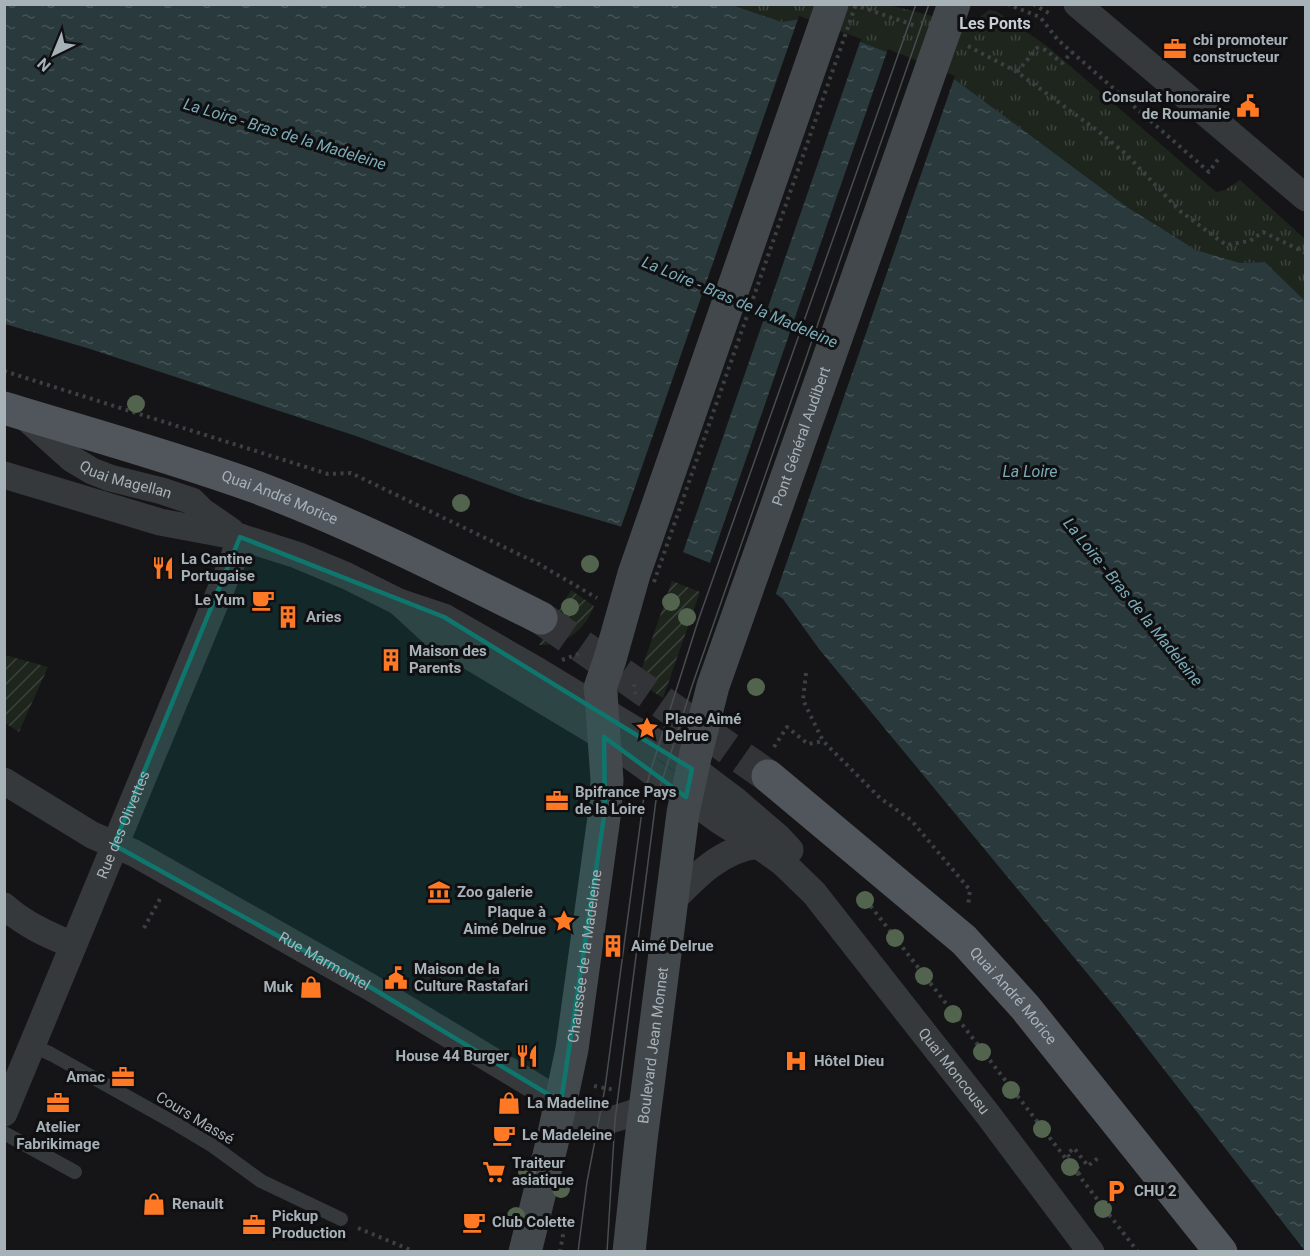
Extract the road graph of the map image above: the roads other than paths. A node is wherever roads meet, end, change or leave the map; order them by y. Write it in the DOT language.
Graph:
graph roads {
  1 [pos="832,4"];
  2 [pos="954,4"];
  3 [pos="1077,4"];
  4 [pos="1305,198"];
  5 [pos="12,410"];
  6 [pos="4,475"];
  7 [pos="240,537"];
  8 [pos="541,618"];
  9 [pos="603,714"];
  10 [pos="692,773"];
  11 [pos="768,776"];
  12 [pos="4,780"];
  13 [pos="727,811"];
  14 [pos="114,845"];
  15 [pos="758,845"];
  16 [pos="814,892"];
  17 [pos="672,901"];
  18 [pos="4,906"];
  19 [pos="73,945"];
  20 [pos="31,1045"];
  21 [pos="646,1108"];
  22 [pos="4,1113"];
  23 [pos="559,1114"];
  24 [pos="4,1133"];
  25 [pos="75,1172"];
  26 [pos="341,1219"];
  27 [pos="525,1251"];
  28 [pos="629,1251"];
  29 [pos="1091,1251"];
  30 [pos="1221,1251"];
  1 -- 9 [label="main road, Chaussée de la Madeleine, bridge"];
  2 -- 10 [label="main road, Pont Général Audibert, bridge"];
  3 -- 4 [label="street"];
  5 -- 7 [label="street, Quai Magellan"];
  5 -- 8 [label="main road, Quai André Morice"];
  6 -- 7 [label="street, Quai Magellan"];
  7 -- 9 [label="street, Quai Magellan"];
  7 -- 14 [label="street, Rue des Olivettes"];
  9 -- 10 [label="street, Quai Magellan"];
  9 -- 23 [label="main road, Chaussée de la Madeleine"];
  10 -- 13 [label="street"];
  10 -- 17 [label="main road, Boulevard Jean Monnet"];
  11 -- 30 [label="main road, Quai André Morice"];
  12 -- 14 [label="street, Rue Marmontel"];
  13 -- 15 [label="street, Quai Moncousu"];
  13 -- 16 [label="street, Quai Moncousu"];
  14 -- 19 [label="street, Rue des Olivettes"];
  14 -- 23 [label="street, Rue Marmontel"];
  15 -- 16 [label="street, Quai Moncousu"];
  15 -- 17 [label="street"];
  16 -- 29 [label="street, Quai Moncousu"];
  17 -- 21 [label="main road, Boulevard Jean Monnet"];
  18 -- 19 [label="street"];
  19 -- 20 [label="street, Rue des Olivettes"];
  20 -- 22 [label="street, Rue des Olivettes"];
  20 -- 26 [label="lane, Cours Massé"];
  21 -- 23 [label="street, Rue Marmontel"];
  21 -- 28 [label="main road, Boulevard Jean Monnet"];
  23 -- 27 [label="main road, Chaussée de la Madeleine"];
  24 -- 25 [label="lane"];
}
